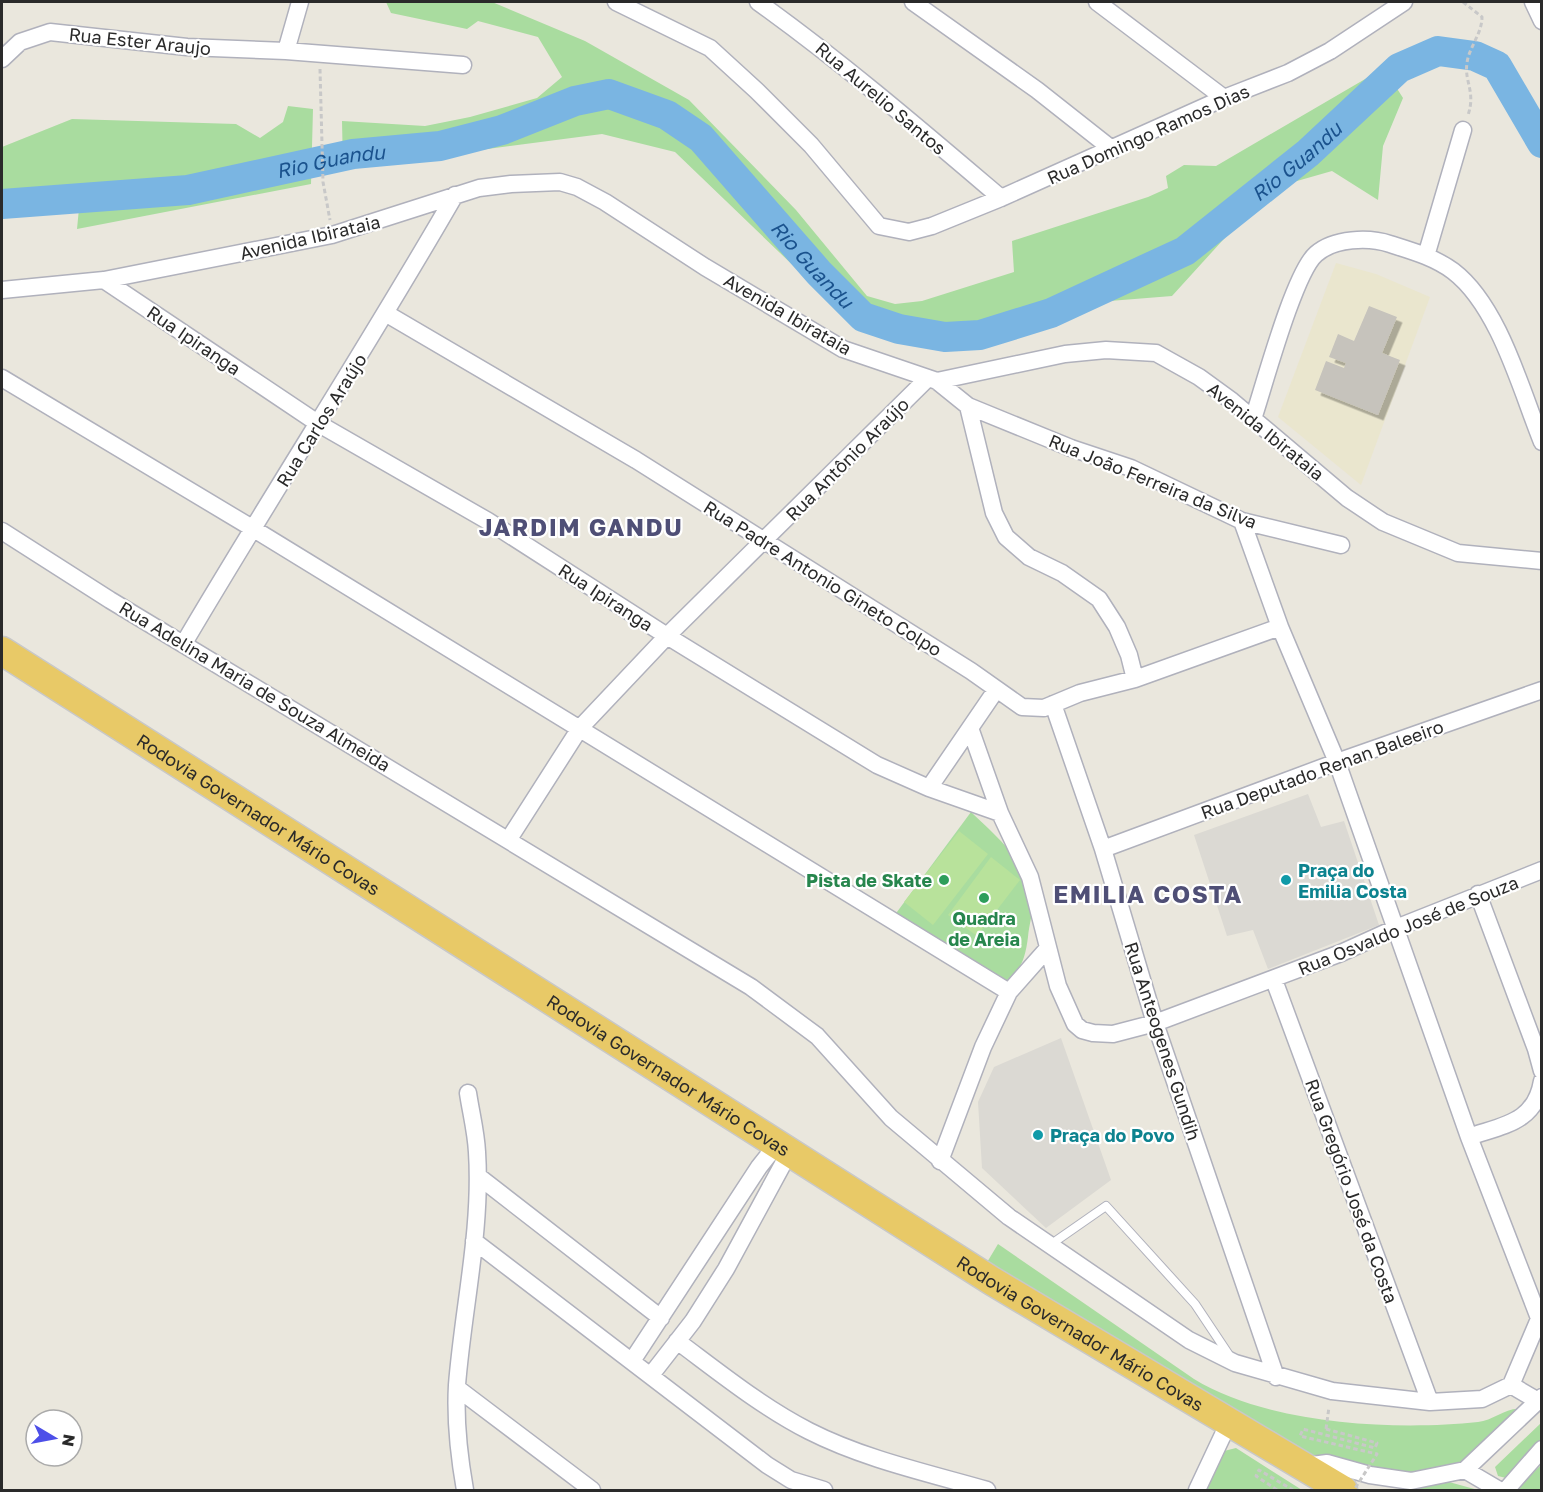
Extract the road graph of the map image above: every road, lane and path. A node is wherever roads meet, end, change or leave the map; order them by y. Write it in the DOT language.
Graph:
graph roads {
  1 [pos="300,2"];
  2 [pos="616,2"];
  3 [pos="758,2"];
  4 [pos="913,2"];
  5 [pos="1096,2"];
  6 [pos="1404,2"];
  7 [pos="1463,2"];
  8 [pos="1533,2"];
  9 [pos="1542,21"];
  10 [pos="286,51"];
  11 [pos="319,55"];
  12 [pos="2,59"];
  13 [pos="463,65"];
  14 [pos="1224,98"];
  15 [pos="1463,130"];
  16 [pos="1113,150"];
  17 [pos="455,195"];
  18 [pos="1001,198"];
  19 [pos="332,235"];
  20 [pos="1426,256"];
  21 [pos="104,280"];
  22 [pos="2,290"];
  23 [pos="387,314"];
  24 [pos="2,378"];
  25 [pos="932,379"];
  26 [pos="968,406"];
  27 [pos="1253,418"];
  28 [pos="319,424"];
  29 [pos="1542,442"];
  30 [pos="1242,521"];
  31 [pos="252,528"];
  32 [pos="2,531"];
  33 [pos="763,543"];
  34 [pos="1341,545"];
  35 [pos="1542,561"];
  36 [pos="1280,627"];
  37 [pos="667,636"];
  38 [pos="184,643"];
  39 [pos="2,651"];
  40 [pos="1135,679"];
  41 [pos="996,690"];
  42 [pos="1542,690"];
  43 [pos="1053,704"];
  44 [pos="580,728"];
  45 [pos="970,728"];
  46 [pos="1337,762"];
  47 [pos="929,788"];
  48 [pos="1000,813"];
  49 [pos="510,838"];
  50 [pos="1103,849"];
  51 [pos="1542,870"];
  52 [pos="1478,894"];
  53 [pos="1396,928"];
  54 [pos="1048,948"];
  55 [pos="1274,980"];
  56 [pos="1009,992"];
  57 [pos="1155,1023"];
  58 [pos="1542,1071"];
  59 [pos="1542,1082"];
  60 [pos="468,1093"];
  61 [pos="1469,1137"];
  62 [pos="784,1147"];
  63 [pos="940,1161"];
  64 [pos="478,1176"];
  65 [pos="474,1241"];
  66 [pos="1049,1245"];
  67 [pos="671,1304"];
  68 [pos="1540,1315"];
  69 [pos="661,1318"];
  70 [pos="693,1321"];
  71 [pos="677,1341"];
  72 [pos="632,1360"];
  73 [pos="1235,1363"];
  74 [pos="651,1375"];
  75 [pos="1276,1377"];
  76 [pos="1511,1385"];
  77 [pos="457,1388"];
  78 [pos="1332,1391"];
  79 [pos="1540,1399"];
  80 [pos="1430,1402"];
  81 [pos="1229,1422"];
  82 [pos="1542,1449"];
  83 [pos="1466,1470"];
  84 [pos="1298,1479"];
  85 [pos="1416,1481"];
  86 [pos="792,1486"];
  87 [pos="465,1491"];
  88 [pos="592,1491"];
  89 [pos="824,1491"];
  90 [pos="987,1491"];
  91 [pos="1197,1491"];
  92 [pos="1277,1491"];
  93 [pos="1343,1491"];
  94 [pos="1354,1491"];
  95 [pos="1397,1491"];
  96 [pos="1499,1491"];
  97 [pos="1506,1491"];
  1 -- 10 [label="street"];
  2 -- 18 [label="street, Rua Domingo Ramos Dias"];
  3 -- 18 [label="street, Rua Aurelio Santos"];
  4 -- 16 [label="street"];
  5 -- 14 [label="street"];
  6 -- 14 [label="street, Rua Domingo Ramos Dias"];
  7 -- 15 [label="path"];
  8 -- 9 [label="street"];
  10 -- 11 [label="street, Rua Ester Araujo"];
  10 -- 12 [label="street, Rua Ester Araujo"];
  11 -- 13 [label="street, Rua Ester Araujo"];
  11 -- 19 [label="path"];
  14 -- 16 [label="street, Rua Domingo Ramos Dias"];
  15 -- 20 [label="street"];
  16 -- 18 [label="street, Rua Domingo Ramos Dias"];
  17 -- 19 [label="street, Avenida Ibirataia"];
  17 -- 23 [label="street, Rua Carlos Araújo"];
  17 -- 25 [label="street, Avenida Ibirataia"];
  19 -- 21 [label="street, Avenida Ibirataia"];
  20 -- 27 [label="street"];
  20 -- 29 [label="street"];
  21 -- 22 [label="street, Avenida Ibirataia"];
  21 -- 28 [label="street, Rua Ipiranga"];
  23 -- 28 [label="street, Rua Carlos Araújo"];
  23 -- 33 [label="street, Rua Padre Antonio Gineto Colpo"];
  24 -- 31 [label="street"];
  25 -- 26 [label="street, Rua João Ferreira da Silva"];
  25 -- 27 [label="street, Avenida Ibirataia"];
  25 -- 33 [label="street, Rua Antônio Araújo"];
  26 -- 30 [label="street, Rua João Ferreira da Silva"];
  26 -- 40 [label="street"];
  27 -- 35 [label="street, Avenida Ibirataia"];
  28 -- 31 [label="street, Rua Carlos Araújo"];
  28 -- 37 [label="street, Rua Ipiranga"];
  30 -- 34 [label="street, Rua João Ferreira da Silva"];
  30 -- 36 [label="street"];
  31 -- 38 [label="street, Rua Carlos Araújo"];
  31 -- 44 [label="street"];
  32 -- 38 [label="street, Rua Adelina Maria de Souza Almeida"];
  33 -- 37 [label="street, Rua Antônio Araújo"];
  33 -- 41 [label="street, Rua Padre Antonio Gineto Colpo"];
  36 -- 40 [label="street, Rua Padre Antonio Gineto Colpo"];
  36 -- 46 [label="street"];
  37 -- 44 [label="street, Rua Antônio Araújo"];
  37 -- 47 [label="street, Rua Ipiranga"];
  38 -- 49 [label="street, Rua Adelina Maria de Souza Almeida"];
  39 -- 62 [label="highway, Rodovia Governador Mário Covas"];
  40 -- 43 [label="street, Rua Padre Antonio Gineto Colpo"];
  41 -- 43 [label="street, Rua Padre Antonio Gineto Colpo"];
  41 -- 45 [label="street"];
  42 -- 46 [label="street, Rua Deputado Renan Baleeiro"];
  43 -- 50 [label="street, Rua Anteogenes Gundih"];
  44 -- 49 [label="street, Rua Antônio Araújo"];
  44 -- 56 [label="street"];
  45 -- 47 [label="street"];
  45 -- 48 [label="street"];
  46 -- 50 [label="street, Rua Deputado Renan Baleeiro"];
  46 -- 53 [label="street"];
  47 -- 48 [label="street, Rua Ipiranga"];
  48 -- 54 [label="street"];
  49 -- 63 [label="street, Rua Adelina Maria de Souza Almeida"];
  50 -- 57 [label="street, Rua Anteogenes Gundih"];
  51 -- 52 [label="street, Rua Osvaldo José de Souza"];
  52 -- 53 [label="street, Rua Osvaldo José de Souza"];
  52 -- 58 [label="street"];
  53 -- 55 [label="street, Rua Osvaldo José de Souza"];
  53 -- 61 [label="street"];
  54 -- 56 [label="street"];
  54 -- 57 [label="street, Rua Osvaldo José de Souza"];
  55 -- 57 [label="street, Rua Osvaldo José de Souza"];
  55 -- 80 [label="street, Rua Gregório José da Costa"];
  56 -- 63 [label="street"];
  57 -- 75 [label="street, Rua Anteogenes Gundih"];
  59 -- 61 [label="street"];
  60 -- 64 [label="street"];
  61 -- 68 [label="street"];
  62 -- 67 [label="street"];
  62 -- 70 [label="street"];
  62 -- 81 [label="highway, Rodovia Governador Mário Covas"];
  63 -- 66 [label="street, Rua Adelina Maria de Souza Almeida"];
  64 -- 65 [label="street"];
  64 -- 69 [label="street"];
  65 -- 72 [label="street"];
  65 -- 77 [label="street"];
  66 -- 73 [label="street, Rua Adelina Maria de Souza Almeida"];
  66 -- 73 [label="lane"];
  67 -- 69 [label="street"];
  67 -- 70 [label="street"];
  68 -- 76 [label="street"];
  69 -- 72 [label="street"];
  70 -- 71 [label="street"];
  71 -- 74 [label="street"];
  71 -- 90 [label="street"];
  72 -- 74 [label="street"];
  73 -- 75 [label="street, Rua Adelina Maria de Souza Almeida"];
  74 -- 86 [label="street"];
  75 -- 78 [label="street, Rua Adelina Maria de Souza Almeida"];
  76 -- 79 [label="street"];
  76 -- 80 [label="street, Rua Adelina Maria de Souza Almeida"];
  77 -- 87 [label="street"];
  77 -- 88 [label="street"];
  78 -- 80 [label="street, Rua Adelina Maria de Souza Almeida"];
  78 -- 94 [label="path, bridge"];
  79 -- 83 [label="street"];
  81 -- 84 [label="highway, Rodovia Governador Mário Covas"];
  81 -- 91 [label="street"];
  82 -- 97 [label="street"];
  83 -- 85 [label="street"];
  83 -- 96 [label="street"];
  84 -- 85 [label="street"];
  84 -- 92 [label="path"];
  84 -- 93 [label="highway, Rodovia Governador Mário Covas"];
  85 -- 95 [label="street"];
  86 -- 89 [label="street"];
}
